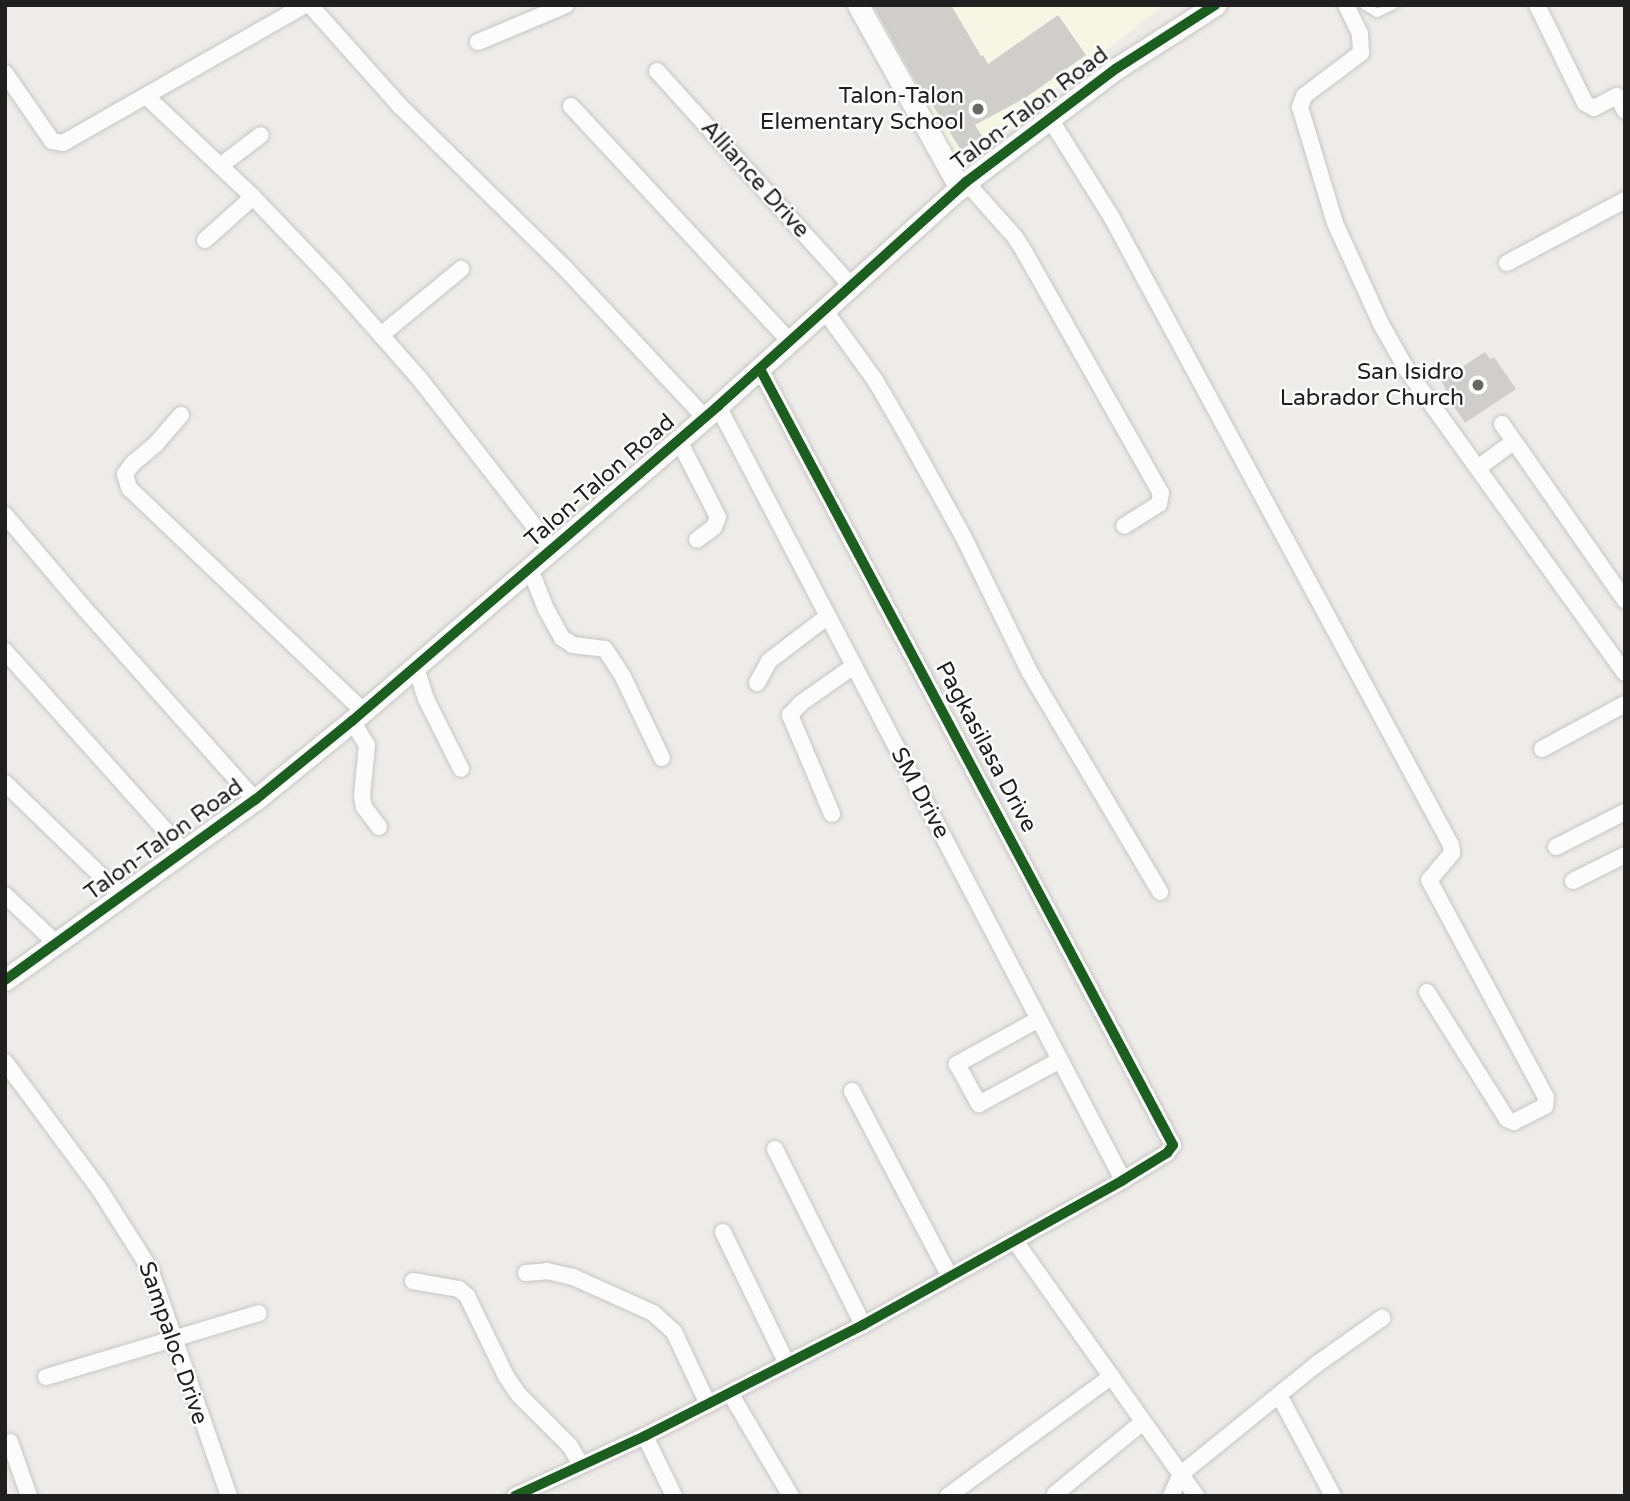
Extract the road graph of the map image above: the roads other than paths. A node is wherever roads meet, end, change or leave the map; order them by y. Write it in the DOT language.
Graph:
graph roads {
  1 [pos="307,5"];
  2 [pos="566,5"];
  3 [pos="858,5"];
  4 [pos="1215,5"];
  5 [pos="1346,5"];
  6 [pos="1364,5"];
  7 [pos="1394,5"];
  8 [pos="1537,5"];
  9 [pos="478,43"];
  10 [pos="657,71"];
  11 [pos="5,73"];
  12 [pos="1621,93"];
  13 [pos="146,96"];
  14 [pos="571,106"];
  15 [pos="1625,111"];
  16 [pos="1049,117"];
  17 [pos="261,135"];
  18 [pos="220,166"];
  19 [pos="963,185"];
  20 [pos="253,197"];
  21 [pos="1625,200"];
  22 [pos="205,240"];
  23 [pos="1507,263"];
  24 [pos="461,269"];
  25 [pos="852,287"];
  26 [pos="825,311"];
  27 [pos="381,335"];
  28 [pos="789,342"];
  29 [pos="760,369"];
  30 [pos="712,412"];
  31 [pos="181,415"];
  32 [pos="1502,424"];
  33 [pos="679,441"];
  34 [pos="1513,442"];
  35 [pos="1478,468"];
  36 [pos="5,515"];
  37 [pos="1124,526"];
  38 [pos="697,540"];
  39 [pos="553,550"];
  40 [pos="530,569"];
  41 [pos="1625,600"];
  42 [pos="828,616"];
  43 [pos="5,651"];
  44 [pos="415,665"];
  45 [pos="854,666"];
  46 [pos="1625,673"];
  47 [pos="757,683"];
  48 [pos="1625,704"];
  49 [pos="357,716"];
  50 [pos="1542,749"];
  51 [pos="662,758"];
  52 [pos="461,769"];
  53 [pos="5,783"];
  54 [pos="255,800"];
  55 [pos="1625,812"];
  56 [pos="832,814"];
  57 [pos="379,827"];
  58 [pos="1556,847"];
  59 [pos="185,852"];
  60 [pos="1625,855"];
  61 [pos="1573,881"];
  62 [pos="1160,892"];
  63 [pos="5,895"];
  64 [pos="122,896"];
  65 [pos="56,943"];
  66 [pos="5,980"];
  67 [pos="1427,992"];
  68 [pos="1039,1019"];
  69 [pos="1060,1060"];
  70 [pos="5,1062"];
  71 [pos="852,1091"];
  72 [pos="775,1149"];
  73 [pos="1123,1180"];
  74 [pos="723,1232"];
  75 [pos="1015,1241"];
  76 [pos="526,1273"];
  77 [pos="950,1278"];
  78 [pos="413,1281"];
  79 [pos="259,1313"];
  80 [pos="1382,1318"];
  81 [pos="863,1325"];
  82 [pos="173,1339"];
  83 [pos="787,1364"];
  84 [pos="1112,1376"];
  85 [pos="46,1377"];
  86 [pos="730,1394"];
  87 [pos="1280,1397"];
  88 [pos="708,1404"];
  89 [pos="1143,1422"];
  90 [pos="645,1436"];
  91 [pos="10,1442"];
  92 [pos="581,1465"];
  93 [pos="1181,1474"];
  94 [pos="1055,1493"];
  95 [pos="29,1496"];
  96 [pos="229,1496"];
  97 [pos="515,1496"];
  98 [pos="674,1496"];
  99 [pos="791,1496"];
  100 [pos="948,1496"];
  101 [pos="1171,1496"];
  102 [pos="1196,1496"];
  103 [pos="1333,1496"];
  1 -- 13 [label="street"];
  1 -- 30 [label="street, SM Drive"];
  2 -- 9 [label="street"];
  3 -- 19 [label="street"];
  4 -- 16 [label="street, Talon-Talon Road"];
  5 -- 35 [label="street"];
  6 -- 7 [label="lane"];
  8 -- 12 [label="street"];
  10 -- 25 [label="street, Alliance Drive"];
  11 -- 13 [label="street"];
  12 -- 15 [label="street"];
  13 -- 18 [label="street"];
  14 -- 28 [label="street"];
  16 -- 19 [label="street, Talon-Talon Road"];
  16 -- 67 [label="street"];
  17 -- 18 [label="street"];
  18 -- 20 [label="street"];
  19 -- 25 [label="street, Talon-Talon Road"];
  19 -- 37 [label="street"];
  20 -- 22 [label="street"];
  20 -- 27 [label="street"];
  21 -- 23 [label="street"];
  24 -- 27 [label="street"];
  25 -- 26 [label="street, Talon-Talon Road"];
  26 -- 28 [label="street, Talon-Talon Road"];
  26 -- 62 [label="street"];
  27 -- 39 [label="street"];
  28 -- 29 [label="street, Talon-Talon Road"];
  29 -- 30 [label="street, Talon-Talon Road"];
  29 -- 73 [label="street, Pagkasilasa Drive"];
  30 -- 33 [label="street, Talon-Talon Road"];
  30 -- 42 [label="street, SM Drive"];
  31 -- 49 [label="street"];
  32 -- 34 [label="street"];
  33 -- 38 [label="street"];
  33 -- 39 [label="street, Talon-Talon Road"];
  34 -- 35 [label="street"];
  34 -- 41 [label="street"];
  35 -- 46 [label="street"];
  36 -- 54 [label="street"];
  39 -- 40 [label="street, Talon-Talon Road"];
  40 -- 44 [label="street, Talon-Talon Road"];
  40 -- 51 [label="street"];
  42 -- 45 [label="street, SM Drive"];
  42 -- 47 [label="street"];
  43 -- 59 [label="street"];
  44 -- 49 [label="street, Talon-Talon Road"];
  44 -- 52 [label="street"];
  45 -- 56 [label="street"];
  45 -- 68 [label="street, SM Drive"];
  48 -- 50 [label="street"];
  49 -- 54 [label="street, Talon-Talon Road"];
  49 -- 57 [label="street"];
  53 -- 64 [label="street"];
  54 -- 59 [label="street, Talon-Talon Road"];
  55 -- 58 [label="street"];
  59 -- 64 [label="street, Talon-Talon Road"];
  60 -- 61 [label="street"];
  63 -- 65 [label="street"];
  64 -- 65 [label="street, Talon-Talon Road"];
  65 -- 66 [label="street, Talon-Talon Road"];
  68 -- 69 [label="street, SM Drive"];
  68 -- 69 [label="street"];
  69 -- 73 [label="street, SM Drive"];
  70 -- 82 [label="street, Sampaloc Drive"];
  71 -- 77 [label="street"];
  72 -- 81 [label="street"];
  73 -- 75 [label="street"];
  74 -- 83 [label="street"];
  75 -- 77 [label="street"];
  75 -- 84 [label="street"];
  76 -- 88 [label="street"];
  77 -- 81 [label="street"];
  78 -- 92 [label="street"];
  79 -- 82 [label="street"];
  80 -- 87 [label="street"];
  81 -- 83 [label="street"];
  82 -- 85 [label="street"];
  82 -- 96 [label="street, Sampaloc Drive"];
  83 -- 86 [label="street"];
  84 -- 89 [label="street"];
  84 -- 100 [label="street"];
  86 -- 88 [label="street"];
  86 -- 99 [label="street"];
  87 -- 93 [label="street"];
  87 -- 103 [label="street"];
  88 -- 90 [label="street"];
  89 -- 93 [label="street"];
  89 -- 94 [label="street"];
  90 -- 92 [label="street"];
  90 -- 98 [label="street"];
  91 -- 95 [label="street"];
  92 -- 97 [label="street"];
  93 -- 101 [label="street"];
  93 -- 102 [label="street"];
}
